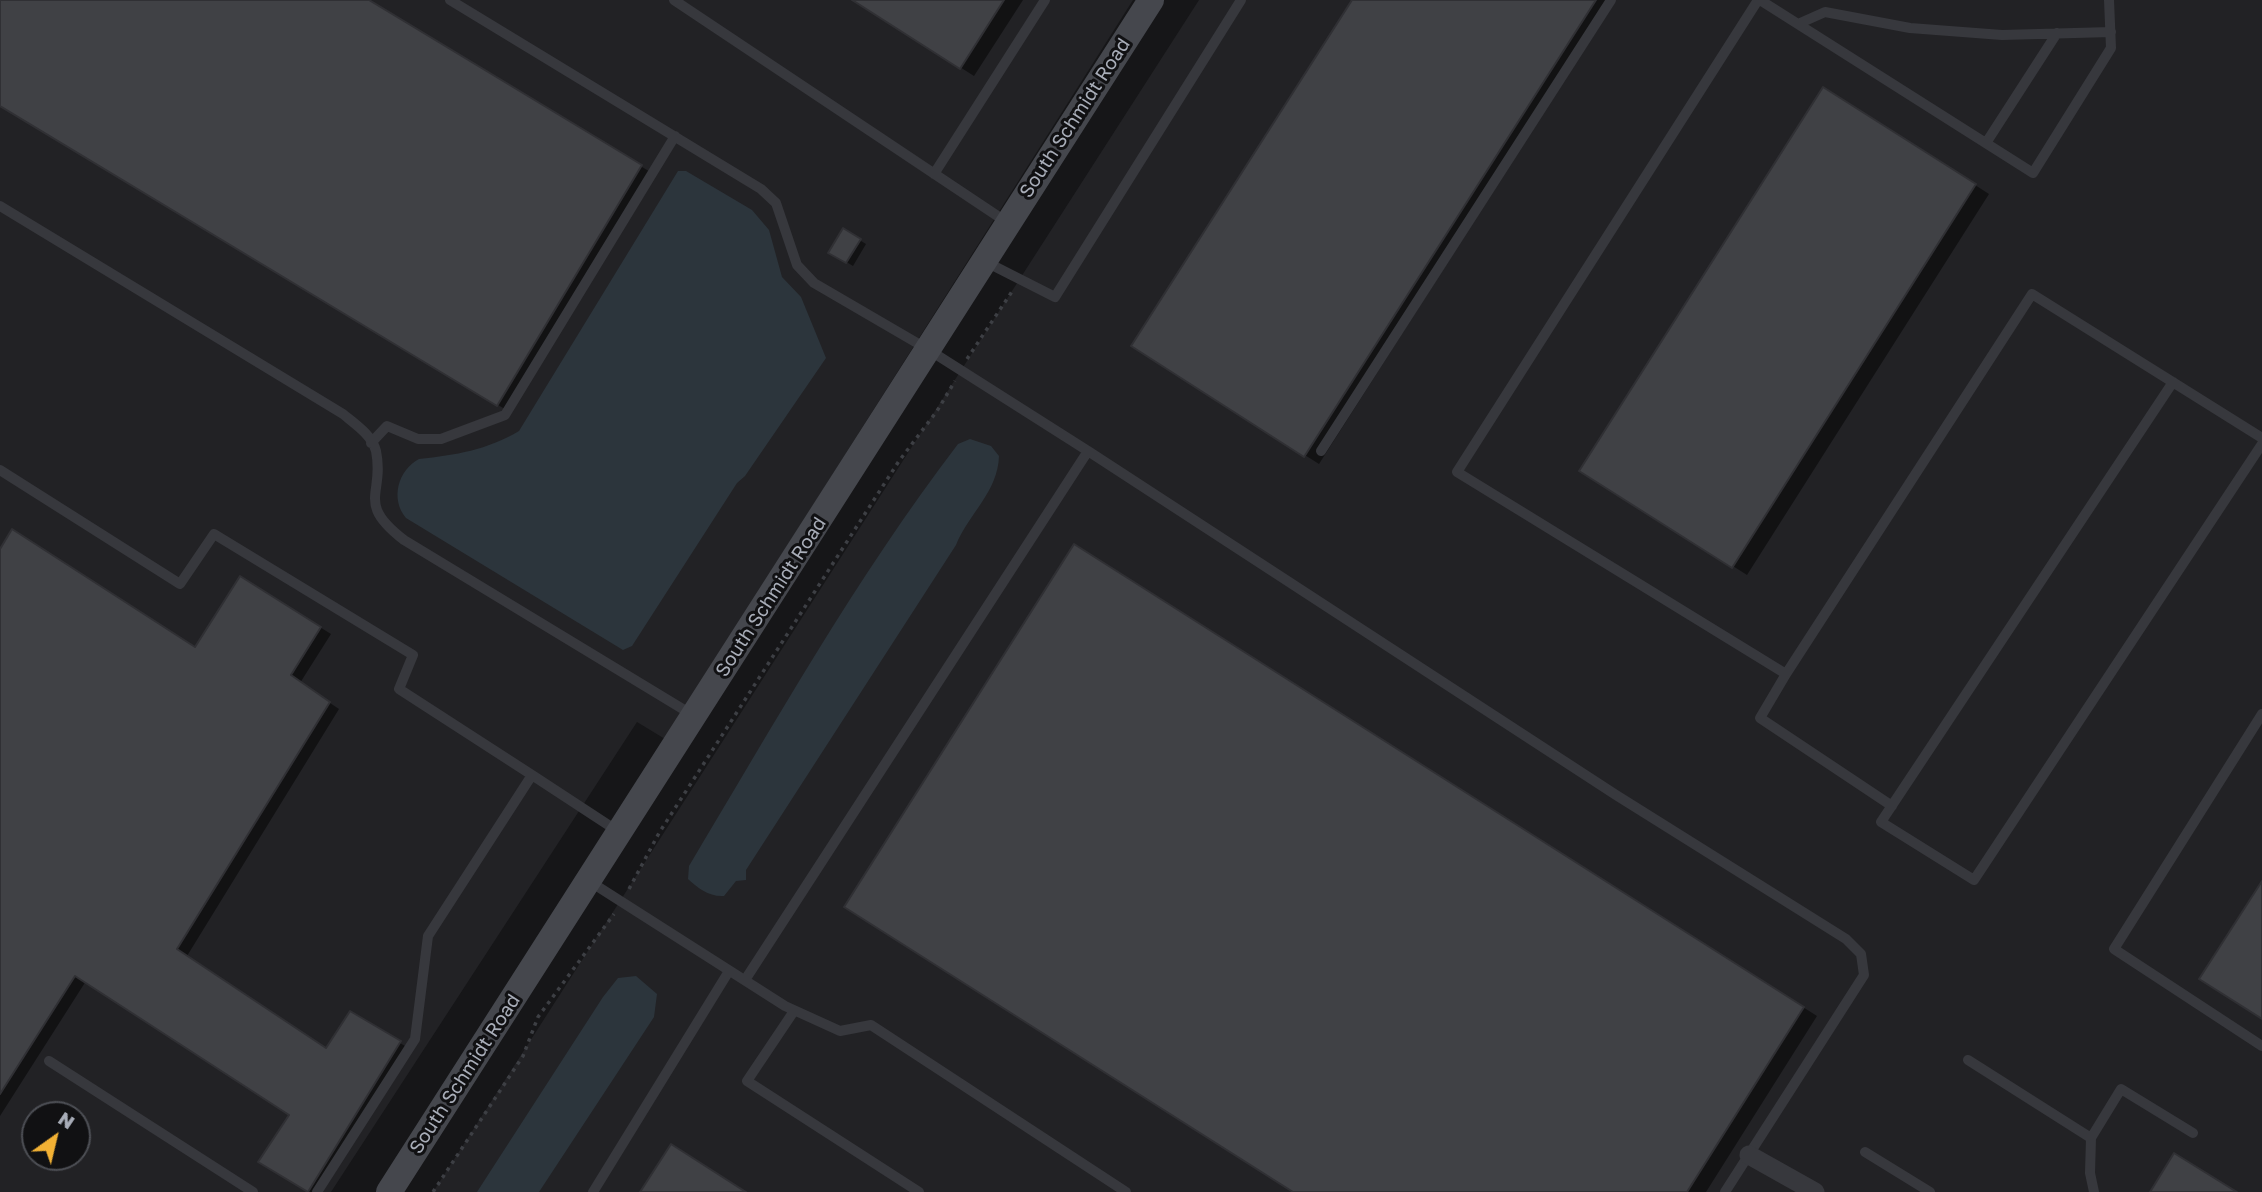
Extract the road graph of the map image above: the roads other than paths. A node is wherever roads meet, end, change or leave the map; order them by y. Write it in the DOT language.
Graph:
graph roads {
  1 [pos="450,0"];
  2 [pos="674,0"];
  3 [pos="1045,0"];
  4 [pos="1151,0"];
  5 [pos="1241,0"];
  6 [pos="1611,0"];
  7 [pos="1759,0"];
  8 [pos="2109,0"];
  9 [pos="1798,24"];
  10 [pos="2110,32"];
  11 [pos="2057,33"];
  12 [pos="674,136"];
  13 [pos="1986,143"];
  14 [pos="934,174"];
  15 [pos="0,206"];
  16 [pos="1007,223"];
  17 [pos="984,261"];
  18 [pos="929,350"];
  19 [pos="2173,382"];
  20 [pos="2262,438"];
  21 [pos="371,443"];
  22 [pos="2262,444"];
  23 [pos="1321,451"];
  24 [pos="1088,452"];
  25 [pos="0,470"];
  26 [pos="1786,674"];
  27 [pos="2262,714"];
  28 [pos="695,716"];
  29 [pos="531,775"];
  30 [pos="1892,806"];
  31 [pos="620,832"];
  32 [pos="589,881"];
  33 [pos="729,971"];
  34 [pos="744,980"];
  35 [pos="794,1011"];
  36 [pos="2262,1046"];
  37 [pos="1968,1060"];
  38 [pos="49,1061"];
  39 [pos="2193,1133"];
  40 [pos="2091,1138"];
  41 [pos="1865,1152"];
  42 [pos="1749,1154"];
  43 [pos="253,1192"];
  44 [pos="317,1192"];
  45 [pos="389,1192"];
  46 [pos="593,1192"];
  47 [pos="919,1192"];
  48 [pos="1126,1192"];
  49 [pos="1725,1192"];
  50 [pos="1815,1192"];
  51 [pos="1930,1192"];
  52 [pos="2094,1192"];
  1 -- 12 [label="lane"];
  2 -- 14 [label="lane"];
  3 -- 14 [label="lane"];
  4 -- 16 [label="street, South Schmidt Road"];
  5 -- 17 [label="lane"];
  6 -- 23 [label="lane"];
  7 -- 9 [label="lane"];
  7 -- 26 [label="lane"];
  8 -- 10 [label="lane"];
  9 -- 11 [label="lane"];
  9 -- 13 [label="lane"];
  10 -- 11 [label="lane"];
  10 -- 13 [label="lane"];
  11 -- 13 [label="lane"];
  12 -- 18 [label="lane"];
  12 -- 21 [label="lane"];
  14 -- 16 [label="lane"];
  15 -- 21 [label="lane"];
  16 -- 17 [label="street, South Schmidt Road"];
  17 -- 18 [label="street, South Schmidt Road"];
  18 -- 24 [label="lane"];
  18 -- 28 [label="street, South Schmidt Road"];
  19 -- 20 [label="lane"];
  19 -- 26 [label="lane"];
  19 -- 30 [label="lane"];
  21 -- 28 [label="lane"];
  22 -- 30 [label="lane"];
  24 -- 34 [label="lane"];
  24 -- 42 [label="lane"];
  25 -- 29 [label="lane"];
  26 -- 30 [label="lane"];
  27 -- 36 [label="lane"];
  28 -- 31 [label="street, South Schmidt Road"];
  29 -- 31 [label="lane"];
  29 -- 44 [label="lane"];
  31 -- 32 [label="street, South Schmidt Road"];
  32 -- 33 [label="lane"];
  32 -- 45 [label="street, South Schmidt Road"];
  33 -- 34 [label="lane"];
  33 -- 46 [label="lane"];
  34 -- 35 [label="lane"];
  35 -- 47 [label="lane"];
  35 -- 48 [label="lane"];
  37 -- 40 [label="lane"];
  38 -- 43 [label="lane"];
  39 -- 40 [label="lane"];
  40 -- 52 [label="lane"];
  41 -- 51 [label="lane"];
  42 -- 49 [label="lane"];
  42 -- 50 [label="street"];
}
